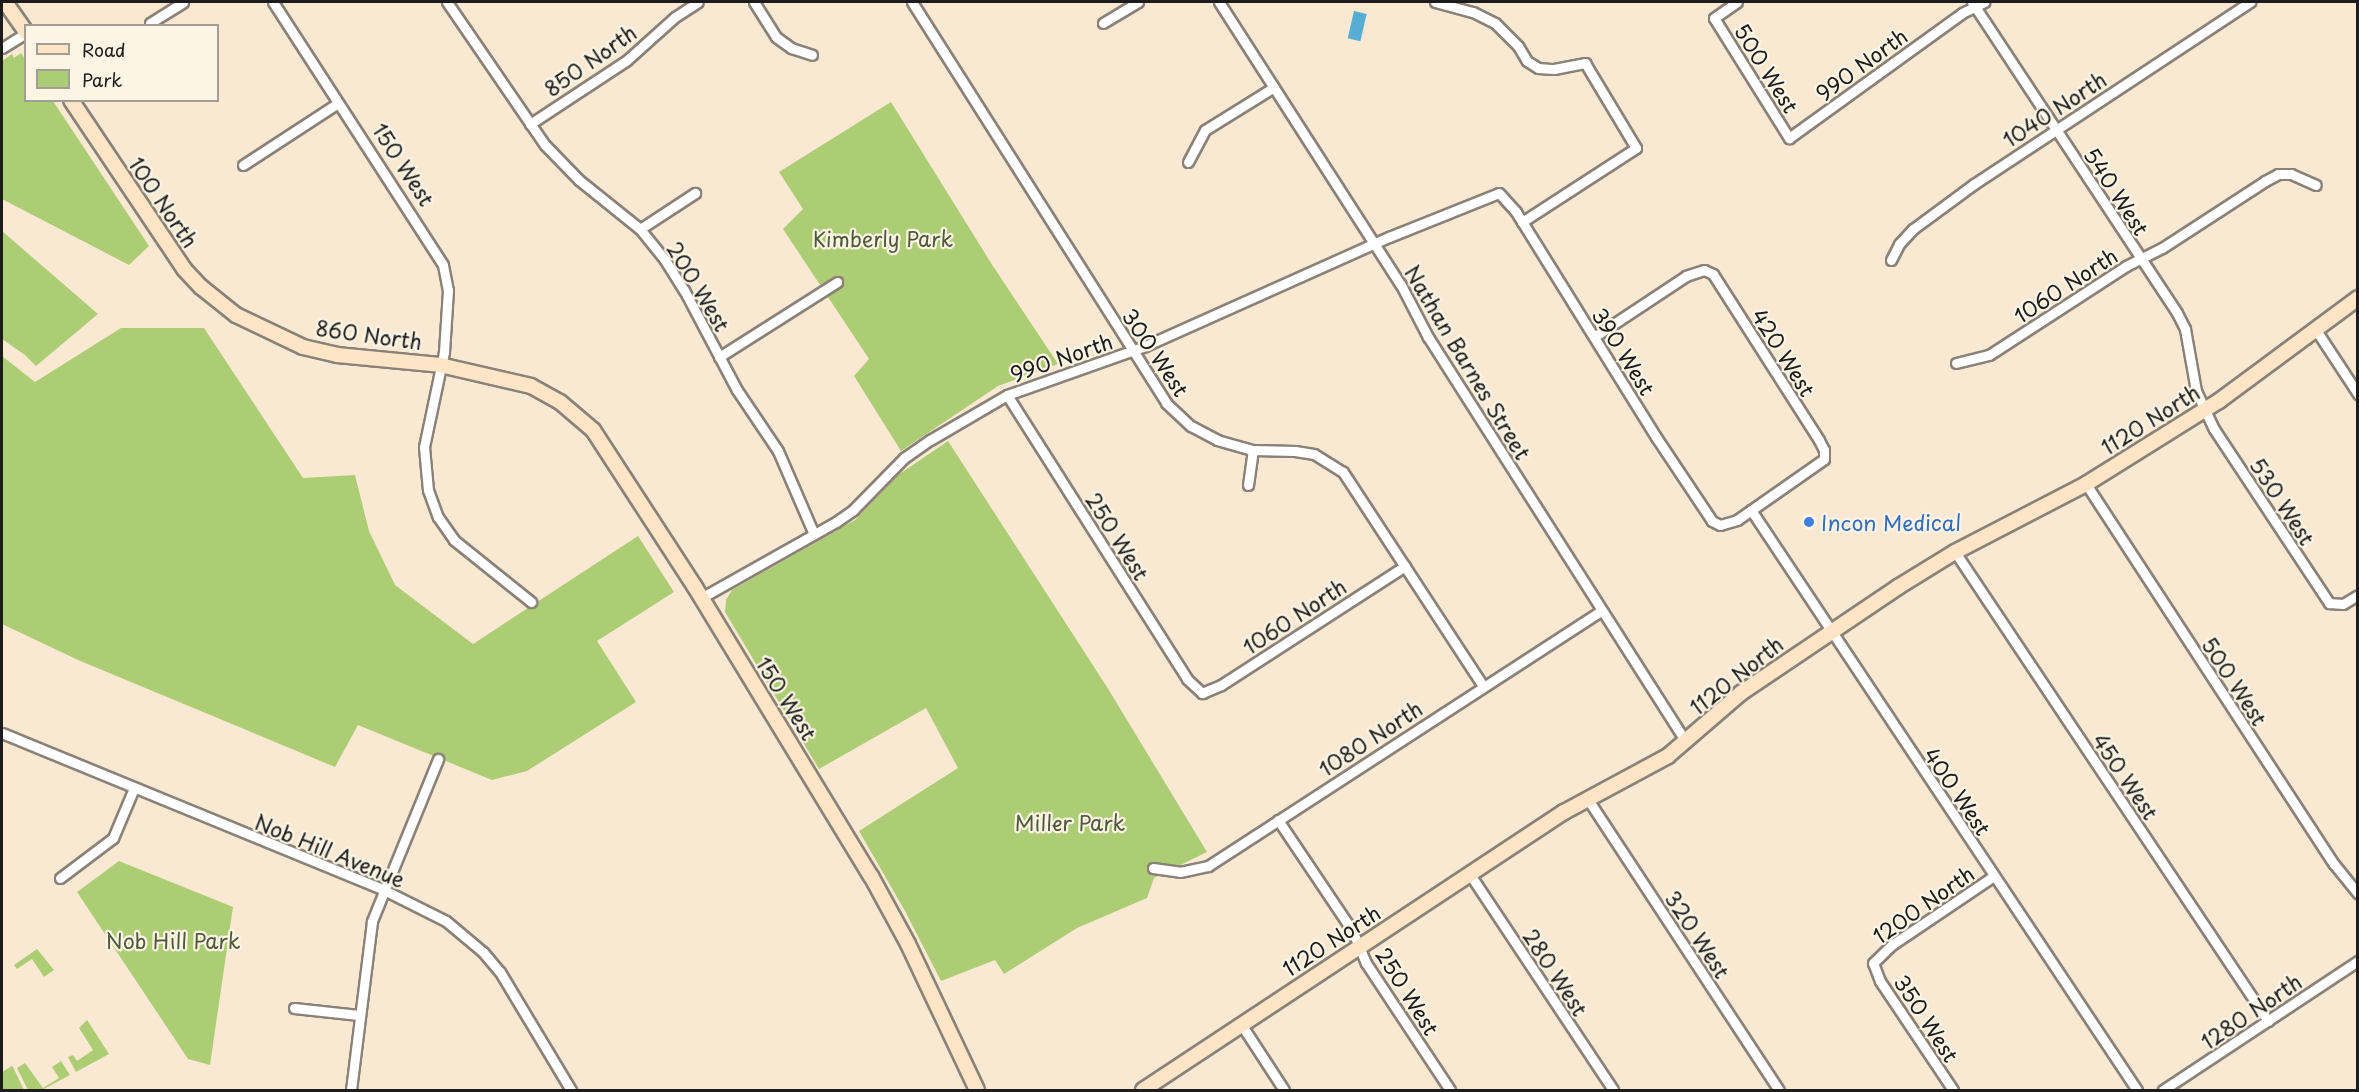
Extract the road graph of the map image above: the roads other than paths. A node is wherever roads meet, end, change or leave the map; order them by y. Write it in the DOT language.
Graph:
graph roads {
  1 [pos="5,2"];
  2 [pos="183,2"];
  3 [pos="273,2"];
  4 [pos="447,2"];
  5 [pos="698,2"];
  6 [pos="754,2"];
  7 [pos="912,2"];
  8 [pos="1138,2"];
  9 [pos="1219,2"];
  10 [pos="1434,2"];
  11 [pos="1737,2"];
  12 [pos="1985,2"];
  13 [pos="2250,2"];
  14 [pos="1974,4"];
  15 [pos="150,23"];
  16 [pos="1103,23"];
  17 [pos="24,29"];
  18 [pos="24,33"];
  19 [pos="2,48"];
  20 [pos="812,56"];
  21 [pos="1274,87"];
  22 [pos="71,102"];
  23 [pos="338,103"];
  24 [pos="530,124"];
  25 [pos="2055,129"];
  26 [pos="1790,138"];
  27 [pos="1188,162"];
  28 [pos="243,165"];
  29 [pos="2316,184"];
  30 [pos="695,193"];
  31 [pos="1499,193"];
  32 [pos="1522,222"];
  33 [pos="640,229"];
  34 [pos="1374,244"];
  35 [pos="2140,258"];
  36 [pos="1891,260"];
  37 [pos="837,282"];
  38 [pos="2358,298"];
  39 [pos="236,315"];
  40 [pos="2316,330"];
  41 [pos="1594,336"];
  42 [pos="1131,351"];
  43 [pos="719,357"];
  44 [pos="1956,363"];
  45 [pos="440,365"];
  46 [pos="503,377"];
  47 [pos="2358,393"];
  48 [pos="1007,394"];
  49 [pos="2204,411"];
  50 [pos="1253,450"];
  51 [pos="2086,484"];
  52 [pos="1248,485"];
  53 [pos="1751,510"];
  54 [pos="814,534"];
  55 [pos="1955,552"];
  56 [pos="1405,566"];
  57 [pos="2358,595"];
  58 [pos="701,598"];
  59 [pos="531,602"];
  60 [pos="1600,610"];
  61 [pos="1830,631"];
  62 [pos="1483,686"];
  63 [pos="1202,693"];
  64 [pos="2,733"];
  65 [pos="1686,742"];
  66 [pos="438,759"];
  67 [pos="134,788"];
  68 [pos="1587,798"];
  69 [pos="1278,820"];
  70 [pos="1153,868"];
  71 [pos="1470,873"];
  72 [pos="1994,876"];
  73 [pos="60,878"];
  74 [pos="384,890"];
  75 [pos="2358,894"];
  76 [pos="1359,947"];
  77 [pos="2358,961"];
  78 [pos="1873,963"];
  79 [pos="294,1008"];
  80 [pos="359,1015"];
  81 [pos="2268,1021"];
  82 [pos="1240,1024"];
  83 [pos="351,1090"];
  84 [pos="571,1090"];
  85 [pos="977,1090"];
  86 [pos="1143,1090"];
  87 [pos="1284,1090"];
  88 [pos="1450,1090"];
  89 [pos="1613,1090"];
  90 [pos="1779,1090"];
  91 [pos="1953,1090"];
  92 [pos="2137,1090"];
  93 [pos="2163,1090"];
  1 -- 17 [label="street"];
  2 -- 15 [label="street"];
  3 -- 23 [label="street, 150 West"];
  4 -- 24 [label="street, 200 West"];
  5 -- 24 [label="street, 850 North"];
  6 -- 20 [label="street"];
  7 -- 42 [label="street, 300 West"];
  8 -- 16 [label="street"];
  9 -- 21 [label="street, Nathan Barnes Street"];
  10 -- 32 [label="street"];
  11 -- 26 [label="street, 500 West"];
  12 -- 14 [label="street, 990 North"];
  13 -- 25 [label="street, 1040 North"];
  14 -- 25 [label="street, 540 West"];
  14 -- 26 [label="street, 990 North"];
  18 -- 19 [label="street"];
  21 -- 27 [label="street"];
  21 -- 34 [label="street, Nathan Barnes Street"];
  22 -- 39 [label="street, 100 North"];
  23 -- 28 [label="street"];
  23 -- 45 [label="street, 150 West"];
  24 -- 33 [label="street, 200 West"];
  25 -- 35 [label="street, 540 West"];
  25 -- 36 [label="street, 1040 North"];
  29 -- 35 [label="street, 1060 North"];
  30 -- 33 [label="street"];
  31 -- 32 [label="street, 390 West"];
  31 -- 34 [label="street, 990 North"];
  32 -- 41 [label="street, 390 West"];
  33 -- 43 [label="street, 200 West"];
  34 -- 42 [label="street, 990 North"];
  34 -- 60 [label="street, Nathan Barnes Street"];
  35 -- 44 [label="street, 1060 North"];
  35 -- 49 [label="street, 540 West"];
  37 -- 43 [label="street"];
  38 -- 40 [label="street, 1120 North"];
  39 -- 45 [label="street, 860 North"];
  40 -- 47 [label="street"];
  40 -- 49 [label="street, 1120 North"];
  41 -- 53 [label="street, 390 West"];
  41 -- 53 [label="street, 420 West"];
  42 -- 48 [label="street, 990 North"];
  42 -- 50 [label="street, 300 West"];
  43 -- 54 [label="street, 200 West"];
  45 -- 46 [label="street, 860 North"];
  45 -- 59 [label="street, 150 West"];
  46 -- 58 [label="street, 150 West"];
  48 -- 54 [label="street, 990 North"];
  48 -- 63 [label="street, 250 West"];
  49 -- 51 [label="street, 1120 North"];
  49 -- 57 [label="street, 530 West"];
  50 -- 52 [label="street"];
  50 -- 56 [label="street, 300 West"];
  51 -- 55 [label="street, 1120 North"];
  51 -- 75 [label="street, 500 West"];
  53 -- 61 [label="street, 400 West"];
  54 -- 58 [label="street, 990 North"];
  55 -- 61 [label="street, 1120 North"];
  55 -- 81 [label="street, 450 West"];
  56 -- 62 [label="street, 300 West"];
  56 -- 63 [label="street, 1060 North"];
  58 -- 85 [label="street, 150 West"];
  60 -- 62 [label="street, 1080 North"];
  60 -- 65 [label="street, Nathan Barnes Street"];
  61 -- 65 [label="street, 1120 North"];
  61 -- 72 [label="street, 400 West"];
  62 -- 69 [label="street, 1080 North"];
  64 -- 67 [label="street, Nob Hill Avenue"];
  65 -- 68 [label="street, 1120 North"];
  66 -- 74 [label="street"];
  67 -- 73 [label="street"];
  67 -- 74 [label="street, Nob Hill Avenue"];
  68 -- 71 [label="street, 1120 North"];
  68 -- 90 [label="street, 320 West"];
  69 -- 70 [label="street, 1080 North"];
  69 -- 76 [label="street, 250 West"];
  71 -- 76 [label="street, 1120 North"];
  71 -- 89 [label="street, 280 West"];
  72 -- 78 [label="street, 1200 North"];
  72 -- 92 [label="street, 400 West"];
  74 -- 80 [label="street"];
  74 -- 84 [label="street, Nob Hill Avenue"];
  76 -- 82 [label="street, 1120 North"];
  76 -- 88 [label="street, 250 West"];
  77 -- 81 [label="street, 1280 North"];
  78 -- 91 [label="street, 350 West"];
  79 -- 80 [label="street"];
  80 -- 83 [label="street"];
  81 -- 93 [label="street, 1280 North"];
  82 -- 86 [label="street, 1120 North"];
  82 -- 87 [label="street"];
}
